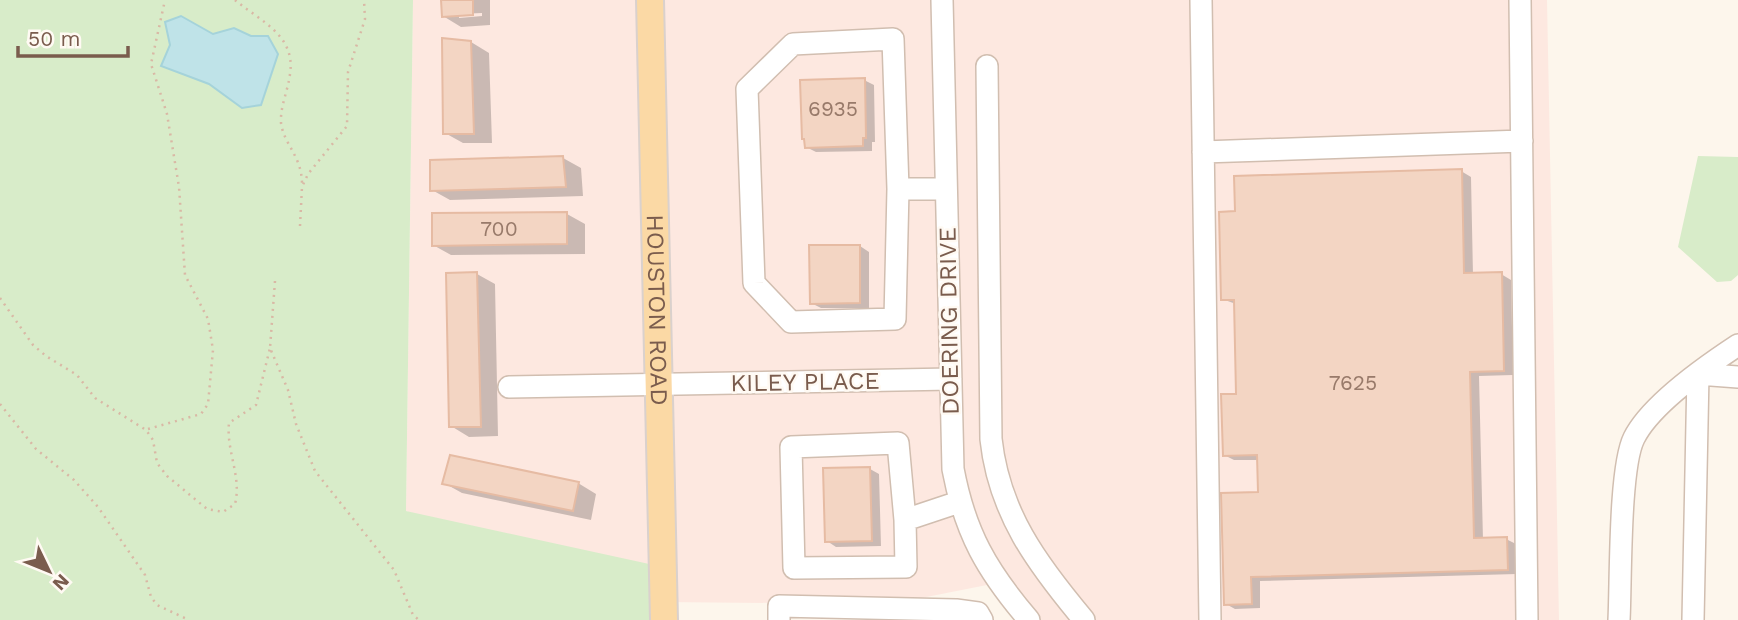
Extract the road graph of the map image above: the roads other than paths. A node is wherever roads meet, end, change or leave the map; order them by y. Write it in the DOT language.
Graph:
graph roads {
  1 [pos="650,0"];
  2 [pos="942,0"];
  3 [pos="1201,0"];
  4 [pos="1520,0"];
  5 [pos="987,66"];
  6 [pos="1522,141"];
  7 [pos="1203,152"];
  8 [pos="898,189"];
  9 [pos="946,189"];
  10 [pos="1738,345"];
  11 [pos="1698,374"];
  12 [pos="1738,377"];
  13 [pos="951,379"];
  14 [pos="659,384"];
  15 [pos="509,387"];
  16 [pos="959,502"];
  17 [pos="905,520"];
  18 [pos="664,620"];
  19 [pos="779,620"];
  20 [pos="982,620"];
  21 [pos="1029,620"];
  22 [pos="1084,620"];
  23 [pos="1210,620"];
  24 [pos="1527,620"];
  25 [pos="1619,620"];
  26 [pos="1693,620"];
  1 -- 14 [label="main road, HOUSTON ROAD"];
  2 -- 9 [label="street, DOERING DRIVE"];
  3 -- 7 [label="street"];
  4 -- 6 [label="street"];
  5 -- 22 [label="street"];
  6 -- 7 [label="street"];
  6 -- 24 [label="street"];
  7 -- 23 [label="street"];
  8 -- 8 [label="street"];
  8 -- 9 [label="street"];
  9 -- 13 [label="street, DOERING DRIVE"];
  10 -- 11 [label="street"];
  11 -- 12 [label="street"];
  11 -- 25 [label="street"];
  11 -- 26 [label="street"];
  13 -- 14 [label="street, KILEY PLACE"];
  13 -- 16 [label="street, DOERING DRIVE"];
  14 -- 15 [label="street, KILEY PLACE"];
  14 -- 18 [label="main road, HOUSTON ROAD"];
  16 -- 17 [label="street"];
  16 -- 21 [label="street, DOERING DRIVE"];
  17 -- 17 [label="street"];
  19 -- 20 [label="street"];
}
